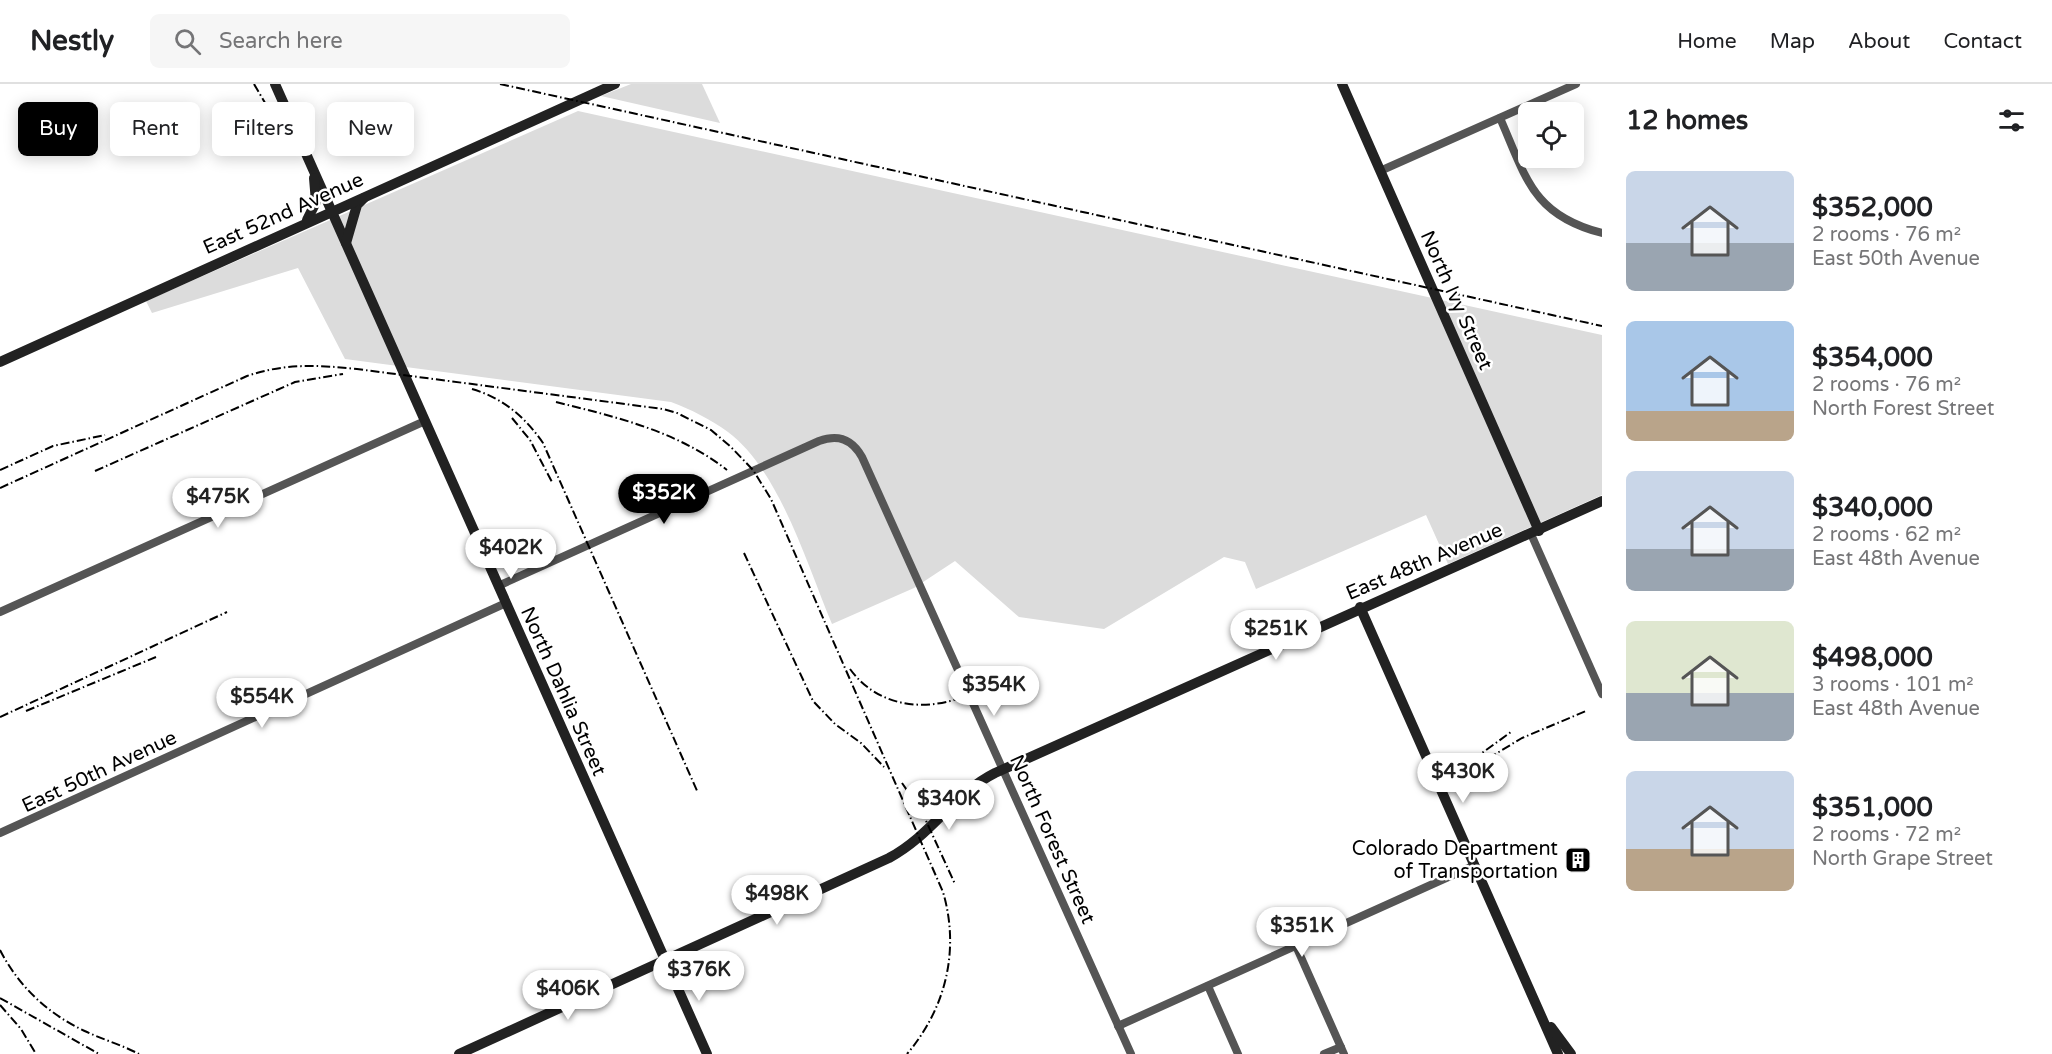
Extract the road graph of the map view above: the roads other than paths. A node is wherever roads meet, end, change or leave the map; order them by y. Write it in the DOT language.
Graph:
graph roads {
  1 [pos="275,84"];
  2 [pos="615,84"];
  3 [pos="1342,84"];
  4 [pos="1576,84"];
  5 [pos="1500,118"];
  6 [pos="311,163"];
  7 [pos="1380,171"];
  8 [pos="373,192"];
  9 [pos="332,210"];
  10 [pos="307,221"];
  11 [pos="1602,232"];
  12 [pos="346,243"];
  13 [pos="0,362"];
  14 [pos="425,421"];
  15 [pos="1602,501"];
  16 [pos="1535,532"];
  17 [pos="498,586"];
  18 [pos="506,603"];
  19 [pos="1360,607"];
  20 [pos="0,612"];
  21 [pos="1602,694"];
  22 [pos="1003,769"];
  23 [pos="0,833"];
  24 [pos="1475,865"];
  25 [pos="1296,946"];
  26 [pos="665,962"];
  27 [pos="1208,986"];
  28 [pos="1540,1013"];
  29 [pos="1119,1026"];
  30 [pos="1342,1050"];
  31 [pos="459,1054"];
  32 [pos="707,1054"];
  33 [pos="1131,1054"];
  34 [pos="1238,1054"];
  35 [pos="1324,1054"];
  36 [pos="1558,1054"];
  37 [pos="1571,1054"];
  1 -- 6 [label="street, North Dahlia Street"];
  2 -- 8 [label="street, East 52nd Avenue"];
  3 -- 7 [label="street, North Ivy Street"];
  4 -- 5 [label="street"];
  5 -- 7 [label="street"];
  5 -- 11 [label="street"];
  6 -- 9 [label="street, North Dahlia Street"];
  6 -- 10 [label="street"];
  7 -- 16 [label="street, North Ivy Street"];
  8 -- 9 [label="street, East 52nd Avenue"];
  8 -- 12 [label="street"];
  9 -- 10 [label="street, East 52nd Avenue"];
  9 -- 12 [label="street, North Dahlia Street"];
  10 -- 13 [label="street, East 52nd Avenue"];
  12 -- 14 [label="street, North Dahlia Street"];
  14 -- 17 [label="street, North Dahlia Street"];
  14 -- 20 [label="street"];
  15 -- 16 [label="street, East 48th Avenue"];
  16 -- 19 [label="street, East 48th Avenue"];
  16 -- 21 [label="street, North Ivy Street"];
  17 -- 18 [label="street, North Dahlia Street"];
  17 -- 22 [label="street, North Forest Street"];
  18 -- 23 [label="street, East 50th Avenue"];
  18 -- 26 [label="street, North Dahlia Street"];
  19 -- 22 [label="street, East 48th Avenue"];
  19 -- 24 [label="street"];
  22 -- 26 [label="street, East 48th Avenue"];
  22 -- 29 [label="street, North Forest Street"];
  24 -- 25 [label="street"];
  24 -- 28 [label="street"];
  25 -- 27 [label="street"];
  25 -- 30 [label="street"];
  26 -- 31 [label="street, East 48th Avenue"];
  26 -- 32 [label="street, North Dahlia Street"];
  27 -- 29 [label="street"];
  27 -- 34 [label="street"];
  28 -- 36 [label="street"];
  28 -- 37 [label="street"];
  29 -- 33 [label="street, North Forest Street"];
  30 -- 35 [label="street"];
}
